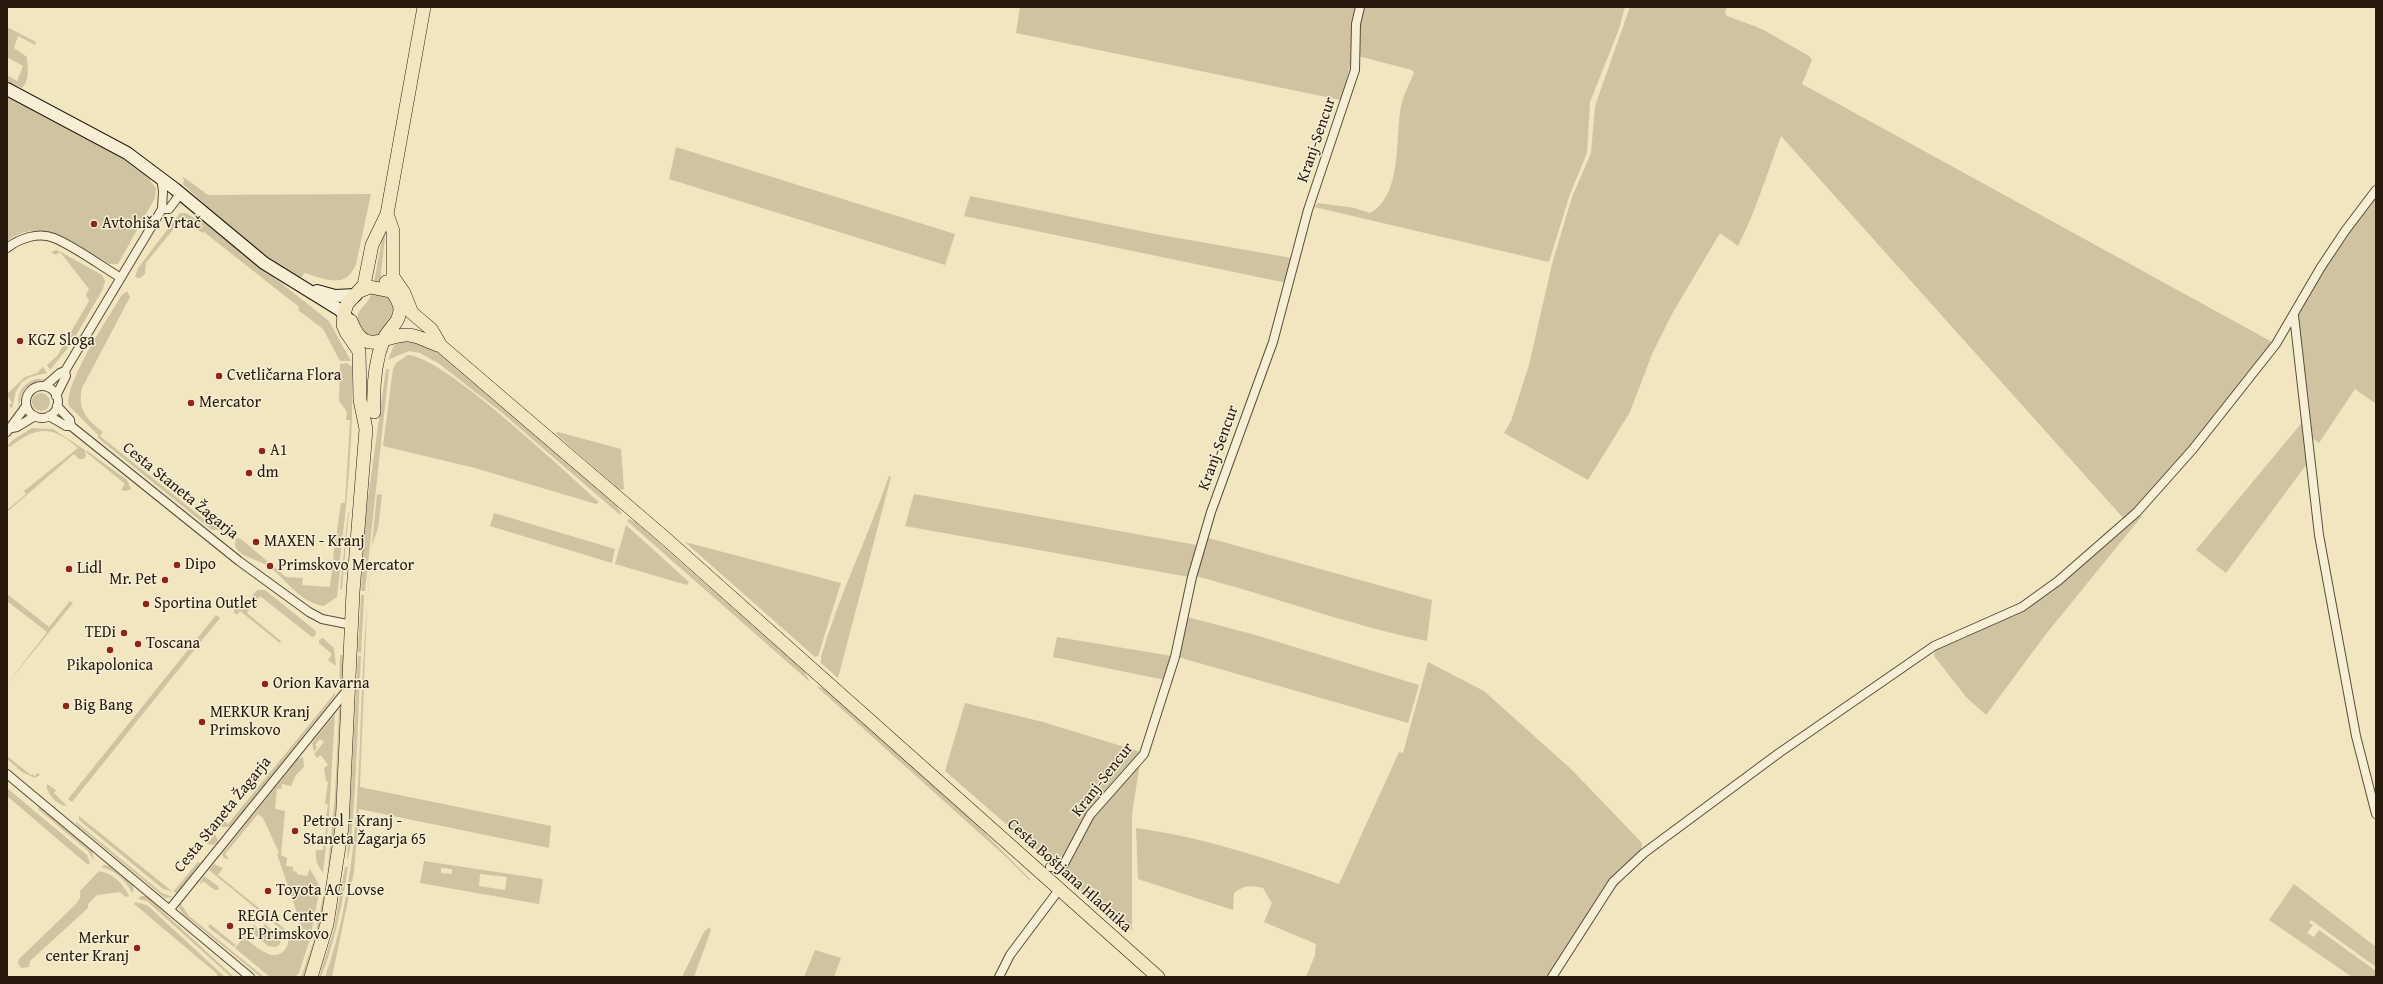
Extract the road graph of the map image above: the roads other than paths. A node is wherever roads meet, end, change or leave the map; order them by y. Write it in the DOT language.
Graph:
graph roads {
  1 [pos="424,7"];
  2 [pos="1360,7"];
  3 [pos="7,89"];
  4 [pos="160,178"];
  5 [pos="2376,190"];
  6 [pos="181,194"];
  7 [pos="162,210"];
  8 [pos="387,214"];
  9 [pos="391,245"];
  10 [pos="7,248"];
  11 [pos="121,278"];
  12 [pos="305,290"];
  13 [pos="362,291"];
  14 [pos="390,291"];
  15 [pos="406,312"];
  16 [pos="2294,316"];
  17 [pos="346,320"];
  18 [pos="392,338"];
  19 [pos="364,340"];
  20 [pos="441,346"];
  21 [pos="65,371"];
  22 [pos="45,386"];
  23 [pos="56,396"];
  24 [pos="26,406"];
  25 [pos="57,406"];
  26 [pos="368,412"];
  27 [pos="35,416"];
  28 [pos="49,416"];
  29 [pos="71,426"];
  30 [pos="9,430"];
  31 [pos="352,624"];
  32 [pos="349,687"];
  33 [pos="7,774"];
  34 [pos="2376,814"];
  35 [pos="1050,867"];
  36 [pos="1058,891"];
  37 [pos="170,909"];
  38 [pos="250,977"];
  39 [pos="311,977"];
  40 [pos="999,977"];
  41 [pos="1158,977"];
  42 [pos="1552,977"];
  1 -- 8 [label="main road"];
  2 -- 35 [label="street, Kranj-Sencur"];
  3 -- 4 [label="main road"];
  4 -- 6 [label="main road"];
  4 -- 7 [label="street"];
  5 -- 16 [label="street"];
  6 -- 7 [label="street"];
  6 -- 12 [label="main road"];
  7 -- 11 [label="street"];
  8 -- 9 [label="main road"];
  8 -- 13 [label="main road"];
  9 -- 14 [label="main road"];
  9 -- 15 [label="main road"];
  10 -- 11 [label="street"];
  11 -- 21 [label="street"];
  12 -- 13 [label="main road"];
  12 -- 17 [label="main road"];
  13 -- 14 [label="main road"];
  13 -- 17 [label="main road"];
  14 -- 15 [label="main road"];
  15 -- 18 [label="main road"];
  15 -- 20 [label="main road"];
  16 -- 34 [label="street"];
  16 -- 42 [label="street"];
  17 -- 19 [label="main road"];
  17 -- 26 [label="main road"];
  18 -- 19 [label="main road"];
  18 -- 20 [label="main road"];
  18 -- 26 [label="main road"];
  18 -- 26 [label="main road"];
  19 -- 26 [label="main road"];
  20 -- 36 [label="main road, Cesta Boštjana Hladnika"];
  21 -- 22 [label="street"];
  21 -- 23 [label="street"];
  22 -- 23 [label="street"];
  22 -- 24 [label="street"];
  23 -- 25 [label="street"];
  24 -- 27 [label="street"];
  24 -- 30 [label="street"];
  25 -- 28 [label="street"];
  25 -- 29 [label="street, Cesta Staneta Žagarja"];
  26 -- 31 [label="main road"];
  27 -- 28 [label="street"];
  27 -- 30 [label="street"];
  28 -- 29 [label="street, Cesta Staneta Žagarja"];
  29 -- 31 [label="street, Cesta Staneta Žagarja"];
  31 -- 32 [label="main road"];
  32 -- 37 [label="street, Cesta Staneta Žagarja"];
  32 -- 39 [label="main road"];
  33 -- 37 [label="street"];
  36 -- 40 [label="street"];
  36 -- 41 [label="main road, Cesta Boštjana Hladnika"];
  37 -- 38 [label="street"];
}
